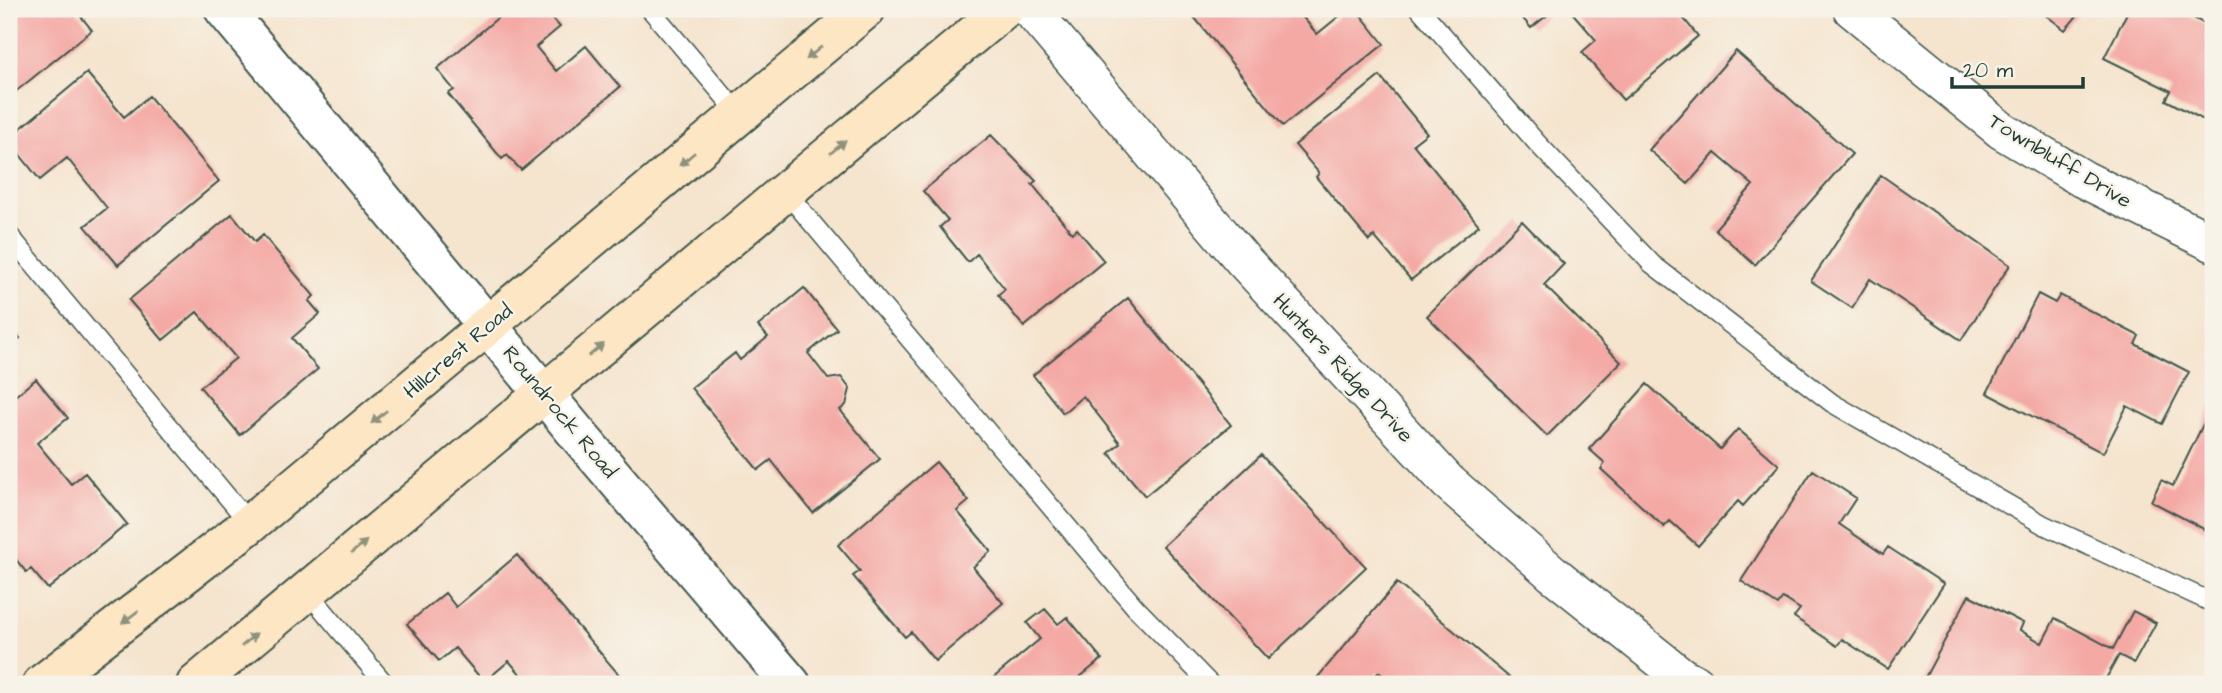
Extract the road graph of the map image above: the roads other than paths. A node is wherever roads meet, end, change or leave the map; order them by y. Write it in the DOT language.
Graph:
graph roads {
  1 [pos="224,9"];
  2 [pos="650,9"];
  3 [pos="866,9"];
  4 [pos="1004,9"];
  5 [pos="1030,9"];
  6 [pos="1420,9"];
  7 [pos="1852,9"];
  8 [pos="740,115"];
  9 [pos="785,191"];
  10 [pos="9,235"];
  11 [pos="2213,243"];
  12 [pos="488,327"];
  13 [pos="544,394"];
  14 [pos="250,524"];
  15 [pos="307,591"];
  16 [pos="2213,603"];
  17 [pos="42,684"];
  18 [pos="197,684"];
  19 [pos="385,684"];
  20 [pos="791,684"];
  21 [pos="1210,684"];
  22 [pos="1696,684"];
  1 -- 12 [label="street, Roundrock Road"];
  2 -- 8 [label="lane"];
  3 -- 8 [label="main road, Hillcrest Road, one-way"];
  9 -- 4 [label="main road, one-way"];
  5 -- 22 [label="street, Hunters Ridge Drive"];
  6 -- 16 [label="lane"];
  7 -- 11 [label="street, Townbluff Drive"];
  8 -- 12 [label="main road, Hillcrest Road, one-way"];
  13 -- 9 [label="main road, one-way"];
  9 -- 21 [label="lane"];
  10 -- 14 [label="lane"];
  12 -- 13 [label="street, Roundrock Road"];
  12 -- 14 [label="main road, Hillcrest Road, one-way"];
  15 -- 13 [label="main road, one-way"];
  13 -- 20 [label="street, Roundrock Road"];
  14 -- 17 [label="main road, Hillcrest Road, one-way"];
  18 -- 15 [label="main road, one-way"];
  15 -- 19 [label="lane"];
}
